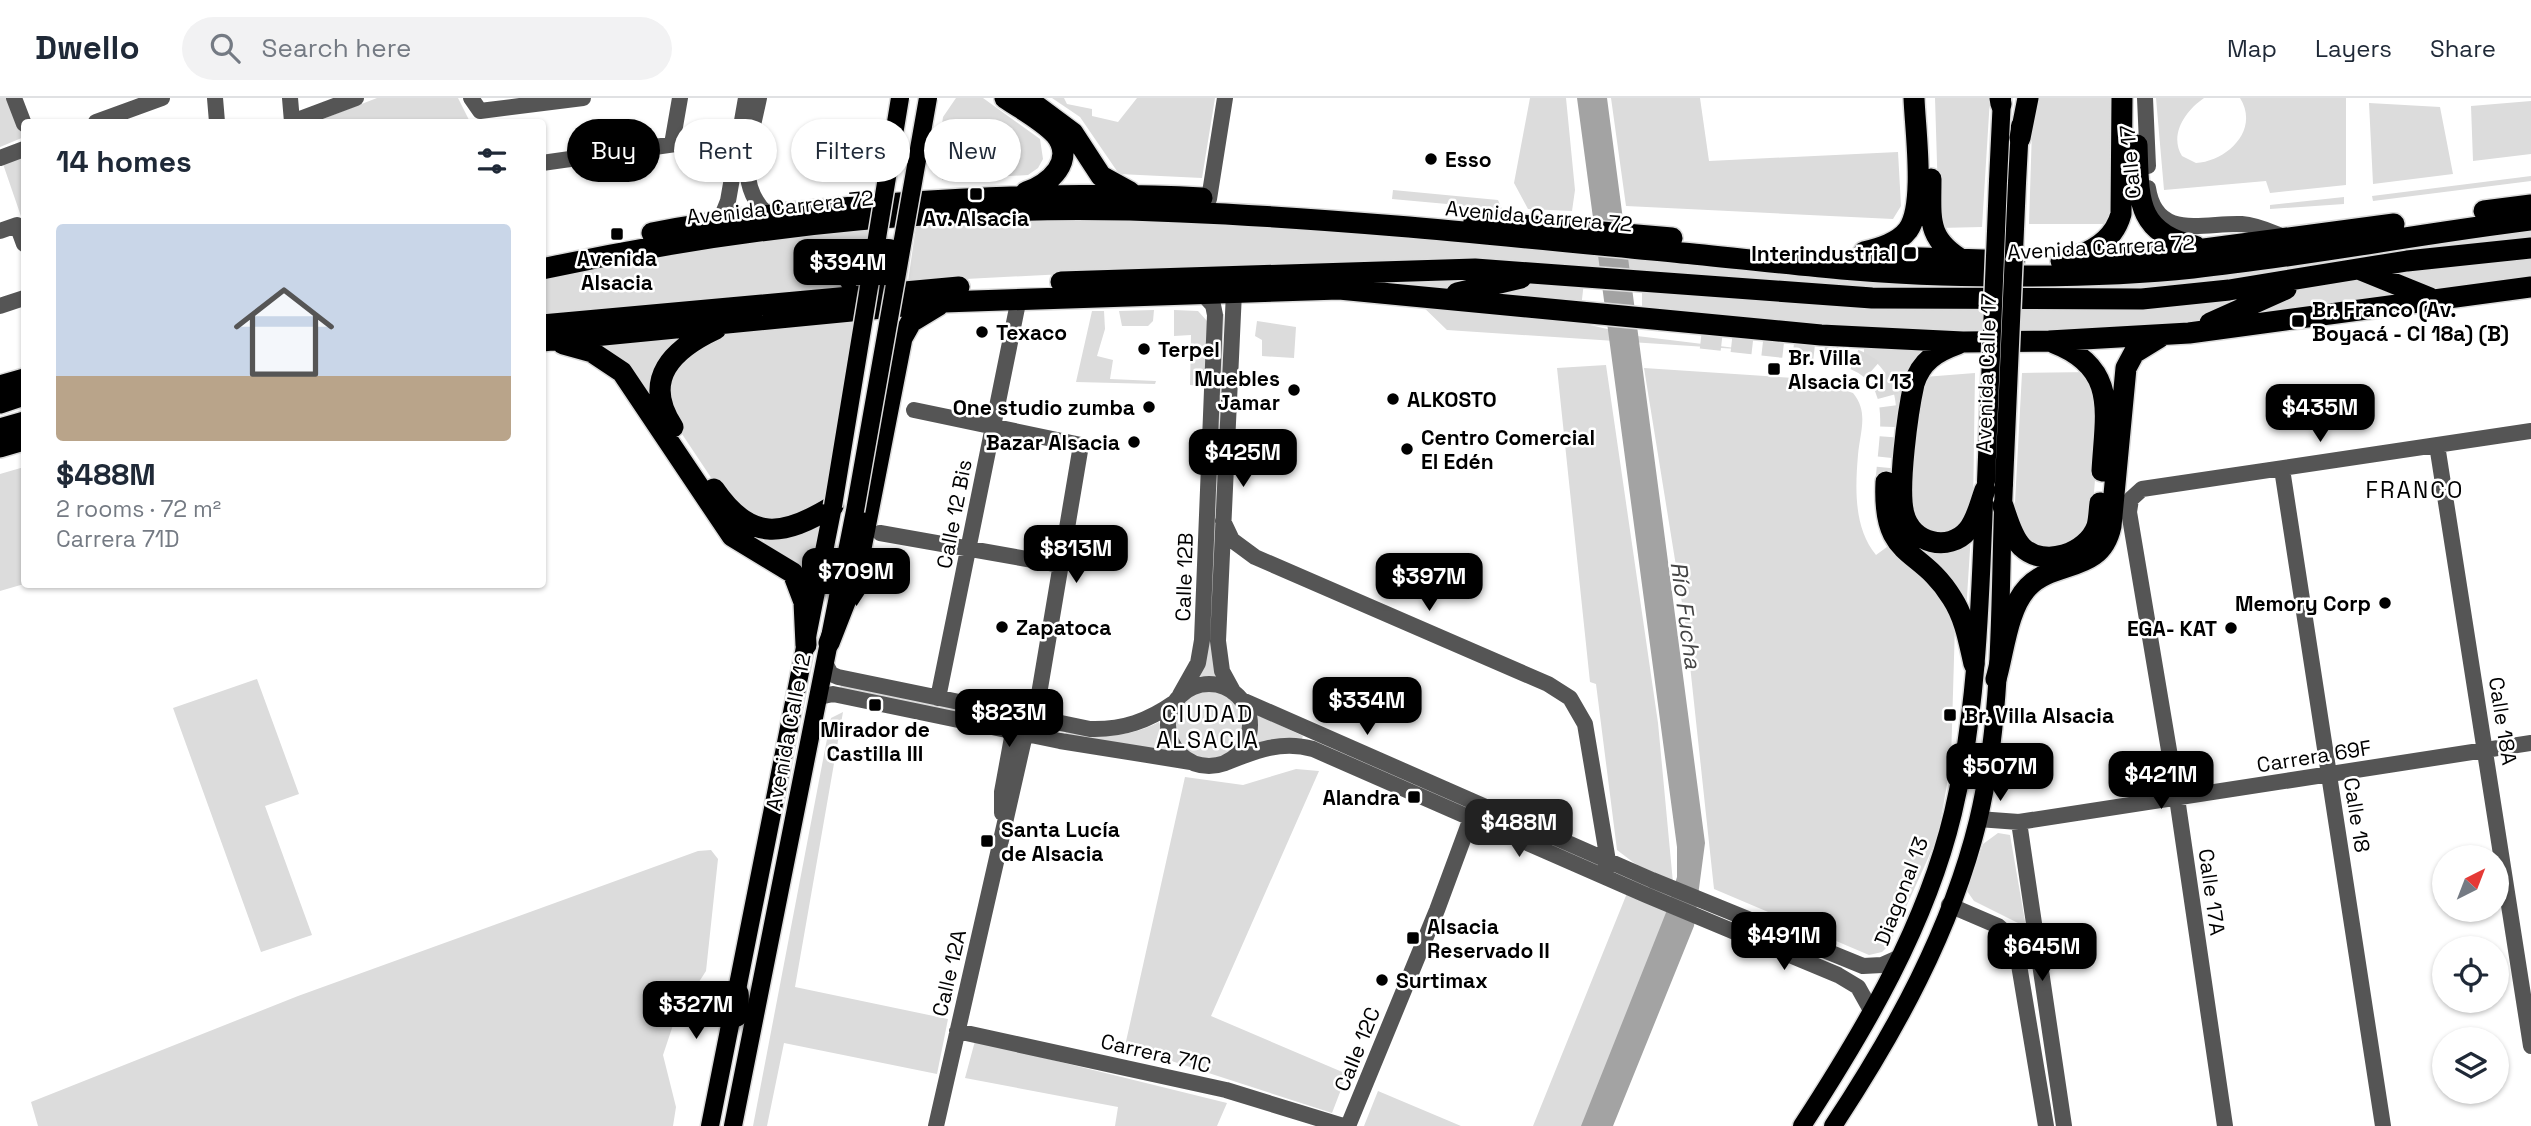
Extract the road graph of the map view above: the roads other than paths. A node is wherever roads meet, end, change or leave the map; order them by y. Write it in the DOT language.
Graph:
graph roads {
  1 [pos="14,98"];
  2 [pos="162,98"];
  3 [pos="215,98"];
  4 [pos="290,98"];
  5 [pos="356,98"];
  6 [pos="583,98"];
  7 [pos="680,98"];
  8 [pos="746,98"];
  9 [pos="759,98"];
  10 [pos="900,98"];
  11 [pos="928,98"];
  12 [pos="937,98"];
  13 [pos="1004,98"];
  14 [pos="1026,98"];
  15 [pos="1225,98"];
  16 [pos="1914,98"];
  17 [pos="1929,98"];
  18 [pos="2028,98"];
  19 [pos="2122,98"];
  20 [pos="2136,98"];
  21 [pos="2145,98"];
  22 [pos="2006,99"];
  23 [pos="143,101"];
  24 [pos="542,101"];
  25 [pos="476,104"];
  26 [pos="22,119"];
  27 [pos="103,119"];
  28 [pos="217,119"];
  29 [pos="292,119"];
  30 [pos="300,119"];
  31 [pos="742,119"];
  32 [pos="924,119"];
  33 [pos="925,119"];
  34 [pos="924,121"];
  35 [pos="2020,138"];
  36 [pos="672,144"];
  37 [pos="21,150"];
  38 [pos="0,158"];
  39 [pos="546,162"];
  40 [pos="731,182"];
  41 [pos="1012,197"];
  42 [pos="971,199"];
  43 [pos="1209,199"];
  44 [pos="1258,203"];
  45 [pos="1164,204"];
  46 [pos="2531,205"];
  47 [pos="768,215"];
  48 [pos="927,216"];
  49 [pos="1295,220"];
  50 [pos="2531,220"];
  51 [pos="720,221"];
  52 [pos="1492,222"];
  53 [pos="2386,225"];
  54 [pos="0,231"];
  55 [pos="1465,234"];
  56 [pos="21,236"];
  57 [pos="1576,237"];
  58 [pos="2287,238"];
  59 [pos="1636,241"];
  60 [pos="2343,246"];
  61 [pos="2531,248"];
  62 [pos="2207,249"];
  63 [pos="546,253"];
  64 [pos="1850,255"];
  65 [pos="1964,261"];
  66 [pos="2061,261"];
  67 [pos="546,268"];
  68 [pos="2361,270"];
  69 [pos="1540,273"];
  70 [pos="2309,278"];
  71 [pos="2531,287"];
  72 [pos="1234,292"];
  73 [pos="1202,293"];
  74 [pos="1441,297"];
  75 [pos="1019,298"];
  76 [pos="21,299"];
  77 [pos="2433,299"];
  78 [pos="944,302"];
  79 [pos="752,304"];
  80 [pos="0,306"];
  81 [pos="792,316"];
  82 [pos="732,321"];
  83 [pos="1642,324"];
  84 [pos="2189,333"];
  85 [pos="546,335"];
  86 [pos="546,335"];
  87 [pos="2164,335"];
  88 [pos="546,336"];
  89 [pos="1701,338"];
  90 [pos="2049,341"];
  91 [pos="1963,342"];
  92 [pos="21,384"];
  93 [pos="0,386"];
  94 [pos="21,386"];
  95 [pos="0,403"];
  96 [pos="914,410"];
  97 [pos="21,423"];
  98 [pos="993,426"];
  99 [pos="0,429"];
  100 [pos="2531,431"];
  101 [pos="21,441"];
  102 [pos="2437,445"];
  103 [pos="0,447"];
  104 [pos="2282,468"];
  105 [pos="1886,482"];
  106 [pos="1992,485"];
  107 [pos="833,506"];
  108 [pos="2003,506"];
  109 [pos="1223,521"];
  110 [pos="880,533"];
  111 [pos="968,548"];
  112 [pos="1255,557"];
  113 [pos="1061,565"];
  114 [pos="1220,573"];
  115 [pos="806,645"];
  116 [pos="827,653"];
  117 [pos="1974,664"];
  118 [pos="1996,679"];
  119 [pos="818,697"];
  120 [pos="1238,697"];
  121 [pos="938,698"];
  122 [pos="1177,699"];
  123 [pos="1027,716"];
  124 [pos="1019,733"];
  125 [pos="2531,744"];
  126 [pos="2486,750"];
  127 [pos="1191,762"];
  128 [pos="1225,762"];
  129 [pos="2329,774"];
  130 [pos="2177,798"];
  131 [pos="1479,813"];
  132 [pos="1978,820"];
  133 [pos="1600,821"];
  134 [pos="2019,822"];
  135 [pos="1573,846"];
  136 [pos="1605,868"];
  137 [pos="1949,905"];
  138 [pos="1714,914"];
  139 [pos="1900,957"];
  140 [pos="1872,1013"];
  141 [pos="957,1031"];
  142 [pos="2531,1046"];
  143 [pos="715,1100"];
  144 [pos="737,1104"];
  145 [pos="710,1126"];
  146 [pos="733,1126"];
  147 [pos="936,1126"];
  148 [pos="1345,1126"];
  149 [pos="1802,1126"];
  150 [pos="1833,1126"];
  151 [pos="2046,1126"];
  152 [pos="2064,1126"];
  153 [pos="2225,1126"];
  154 [pos="2383,1126"];
  1 -- 26 [label="street"];
  2 -- 23 [label="street"];
  3 -- 28 [label="street"];
  4 -- 29 [label="street"];
  5 -- 30 [label="street"];
  6 -- 24 [label="street"];
  7 -- 36 [label="street"];
  8 -- 31 [label="street"];
  9 -- 47 [label="street"];
  10 -- 107 [label="main road, Avenida Calle 12, bridge"];
  11 -- 32 [label="main road, Avenida Calle 12, bridge"];
  12 -- 33 [label="highway"];
  13 -- 41 [label="highway"];
  14 -- 45 [label="highway"];
  15 -- 43 [label="street"];
  16 -- 64 [label="highway"];
  17 -- 65 [label="highway"];
  18 -- 35 [label="highway"];
  19 -- 66 [label="highway"];
  20 -- 62 [label="highway"];
  21 -- 58 [label="street, Calle 17"];
  22 -- 35 [label="main road, Avenida Calle 17"];
  22 -- 106 [label="main road, Avenida Calle 17, bridge"];
  23 -- 27 [label="street"];
  24 -- 25 [label="street"];
  34 -- 116 [label="main road, Avenida Calle 12, bridge"];
  35 -- 106 [label="main road, Avenida Calle 17, bridge"];
  36 -- 39 [label="street"];
  37 -- 38 [label="street"];
  40 -- 51 [label="street"];
  41 -- 42 [label="highway, Avenida Carrera 72"];
  41 -- 45 [label="highway, Avenida Carrera 72"];
  42 -- 47 [label="highway, Avenida Carrera 72"];
  42 -- 48 [label="highway"];
  43 -- 44 [label="highway, Avenida Carrera 72"];
  43 -- 45 [label="highway, Avenida Carrera 72"];
  44 -- 49 [label="highway"];
  44 -- 52 [label="highway, Avenida Carrera 72"];
  45 -- 48 [label="highway, Avenida Carrera 72"];
  45 -- 49 [label="highway, Avenida Carrera 72"];
  46 -- 53 [label="highway, Avenida Carrera 72"];
  47 -- 51 [label="highway, Avenida Carrera 72"];
  48 -- 67 [label="highway, Avenida Carrera 72"];
  49 -- 55 [label="highway, Avenida Carrera 72"];
  50 -- 60 [label="highway, Avenida Carrera 72"];
  51 -- 63 [label="highway, Avenida Carrera 72"];
  52 -- 55 [label="highway"];
  52 -- 57 [label="highway, Avenida Carrera 72"];
  53 -- 58 [label="highway, Avenida Carrera 72"];
  53 -- 60 [label="highway"];
  54 -- 56 [label="street"];
  55 -- 57 [label="highway, Avenida Carrera 72"];
  57 -- 59 [label="highway, Avenida Carrera 72"];
  58 -- 62 [label="highway, Avenida Carrera 72"];
  59 -- 60 [label="highway, Avenida Carrera 72"];
  59 -- 64 [label="highway, Avenida Carrera 72"];
  61 -- 68 [label="highway"];
  62 -- 66 [label="highway, Avenida Carrera 72"];
  64 -- 65 [label="highway, Avenida Carrera 72"];
  65 -- 66 [label="highway, Avenida Carrera 72"];
  68 -- 70 [label="highway"];
  68 -- 77 [label="highway"];
  69 -- 70 [label="highway"];
  69 -- 74 [label="highway"];
  69 -- 79 [label="highway"];
  70 -- 84 [label="highway"];
  71 -- 77 [label="highway"];
  72 -- 73 [label="highway"];
  72 -- 74 [label="highway"];
  72 -- 109 [label="street, Calle 12B"];
  73 -- 75 [label="highway"];
  73 -- 122 [label="street, Calle 12B"];
  74 -- 83 [label="highway"];
  75 -- 78 [label="highway"];
  75 -- 98 [label="street, Calle 12 Bis"];
  76 -- 80 [label="street"];
  77 -- 84 [label="highway"];
  78 -- 81 [label="highway"];
  78 -- 116 [label="highway"];
  79 -- 81 [label="highway"];
  79 -- 85 [label="highway"];
  81 -- 82 [label="highway"];
  82 -- 86 [label="highway"];
  82 -- 107 [label="highway"];
  83 -- 89 [label="highway"];
  83 -- 91 [label="highway"];
  84 -- 87 [label="highway"];
  87 -- 90 [label="highway"];
  87 -- 118 [label="highway"];
  88 -- 115 [label="highway"];
  90 -- 91 [label="highway"];
  90 -- 108 [label="highway"];
  91 -- 106 [label="highway"];
  92 -- 93 [label="highway"];
  94 -- 95 [label="highway"];
  96 -- 98 [label="street"];
  97 -- 99 [label="highway"];
  98 -- 111 [label="street, Calle 12 Bis"];
  98 -- 113 [label="street, Calle 12A"];
  100 -- 102 [label="street"];
  101 -- 103 [label="highway"];
  102 -- 104 [label="street"];
  102 -- 126 [label="street, Calle 18A"];
  104 -- 129 [label="street, Calle 18"];
  104 -- 130 [label="street, Calle 17A"];
  105 -- 117 [label="highway"];
  106 -- 108 [label="main road"];
  106 -- 117 [label="main road, Diagonal 13"];
  107 -- 115 [label="main road, Avenida Calle 12"];
  108 -- 118 [label="main road"];
  109 -- 112 [label="street"];
  109 -- 114 [label="street, Calle 12B"];
  110 -- 111 [label="street"];
  111 -- 113 [label="street"];
  111 -- 121 [label="street, Calle 12 Bis"];
  112 -- 114 [label="street"];
  112 -- 133 [label="street"];
  113 -- 123 [label="street, Calle 12A"];
  114 -- 120 [label="street, Calle 12B"];
  115 -- 143 [label="main road, Avenida Calle 12"];
  116 -- 119 [label="main road, Avenida Calle 12"];
  116 -- 121 [label="street"];
  117 -- 139 [label="main road, Diagonal 13"];
  118 -- 132 [label="main road"];
  119 -- 124 [label="street"];
  119 -- 144 [label="main road, Avenida Calle 12"];
  120 -- 122 [label="street"];
  120 -- 128 [label="street"];
  120 -- 131 [label="street"];
  121 -- 123 [label="street"];
  122 -- 123 [label="street"];
  122 -- 127 [label="street"];
  123 -- 124 [label="street, Calle 12A"];
  124 -- 127 [label="street"];
  124 -- 141 [label="street, Calle 12A"];
  125 -- 126 [label="street, Carrera 69F"];
  126 -- 129 [label="street, Carrera 69F"];
  126 -- 142 [label="street, Calle 18A"];
  127 -- 128 [label="street"];
  128 -- 131 [label="street"];
  129 -- 130 [label="street, Carrera 69F"];
  129 -- 154 [label="street, Calle 18"];
  130 -- 134 [label="street, Carrera 69F"];
  130 -- 153 [label="street, Calle 17A"];
  131 -- 135 [label="street"];
  131 -- 136 [label="street"];
  131 -- 148 [label="street, Calle 12C"];
  132 -- 134 [label="street, Carrera 69F"];
  132 -- 137 [label="main road"];
  133 -- 135 [label="street"];
  133 -- 136 [label="street"];
  134 -- 152 [label="street"];
  135 -- 136 [label="street"];
  136 -- 138 [label="street"];
  137 -- 150 [label="main road"];
  137 -- 151 [label="street"];
  138 -- 139 [label="street"];
  138 -- 140 [label="street"];
  139 -- 140 [label="main road, Diagonal 13"];
  140 -- 149 [label="main road, Diagonal 13"];
  141 -- 147 [label="street, Calle 12A"];
  141 -- 148 [label="street, Carrera 71C"];
  143 -- 144 [label="main road"];
  143 -- 145 [label="main road, Avenida Calle 12"];
  144 -- 146 [label="main road, Avenida Calle 12"];
}
